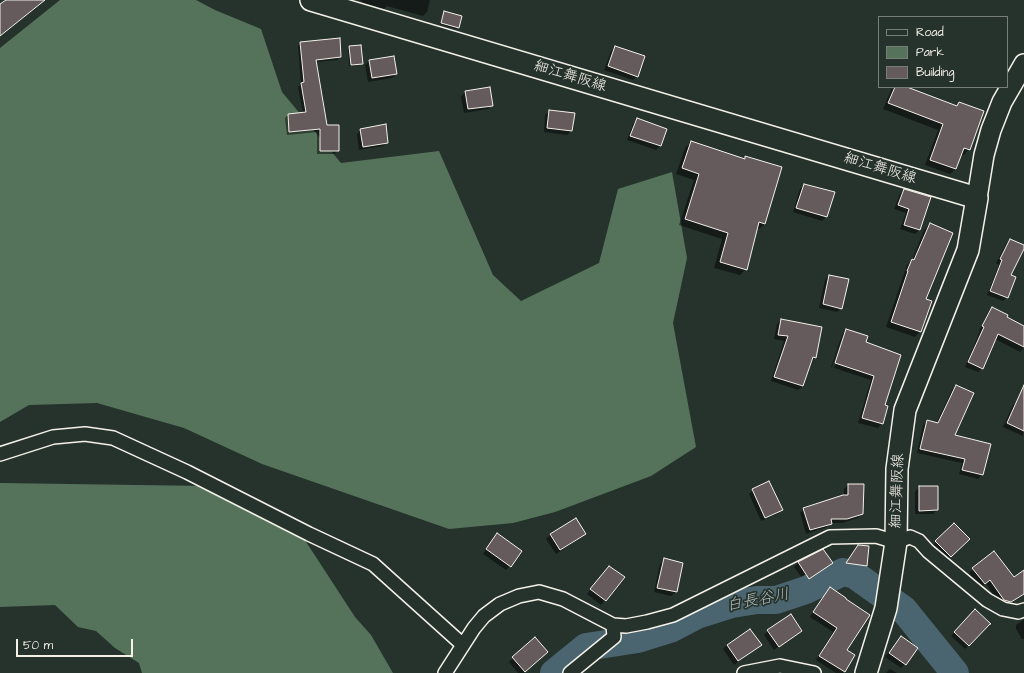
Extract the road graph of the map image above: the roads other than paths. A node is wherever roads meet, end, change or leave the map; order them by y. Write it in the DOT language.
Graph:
graph roads {
  1 [pos="311,0"];
  2 [pos="1024,64"];
  3 [pos="977,198"];
  4 [pos="0,454"];
  5 [pos="896,542"];
  6 [pos="1024,610"];
  7 [pos="613,625"];
  8 [pos="463,644"];
  9 [pos="445,673"];
  10 [pos="570,673"];
  11 [pos="744,673"];
  12 [pos="814,673"];
  13 [pos="866,673"];
  1 -- 3 [label="main road, 細江舞阪線"];
  2 -- 3 [label="main road"];
  3 -- 5 [label="main road, 細江舞阪線"];
  4 -- 8 [label="street"];
  5 -- 6 [label="street"];
  5 -- 7 [label="street"];
  5 -- 13 [label="main road, 細江舞阪線"];
  7 -- 8 [label="street"];
  7 -- 10 [label="street"];
  8 -- 9 [label="street"];
  11 -- 12 [label="street"];
}
